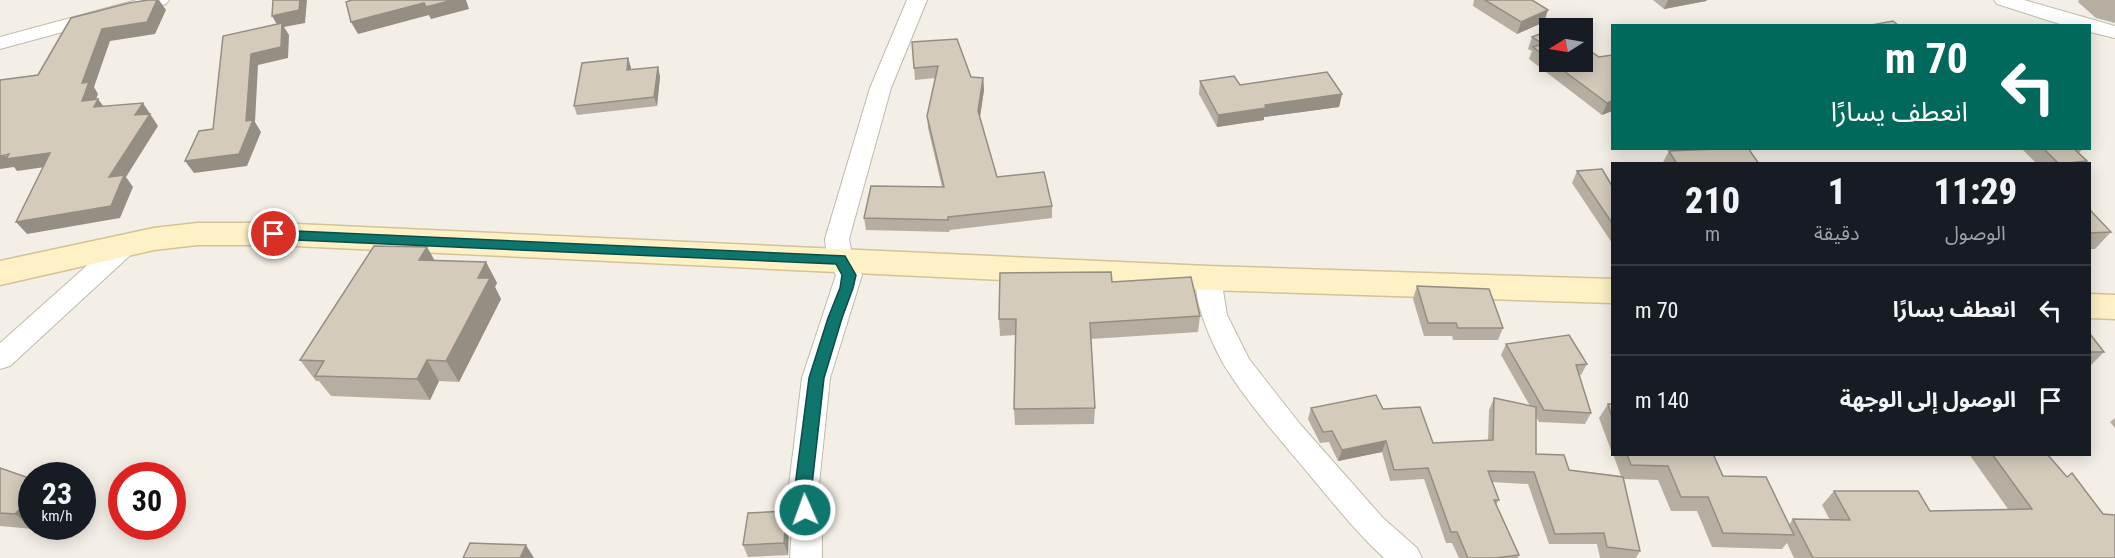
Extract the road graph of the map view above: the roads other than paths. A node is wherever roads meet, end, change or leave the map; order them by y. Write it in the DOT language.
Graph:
graph roads {
  1 [pos="159,0"];
  2 [pos="917,0"];
  3 [pos="2004,0"];
  4 [pos="2082,24"];
  5 [pos="2091,26"];
  6 [pos="2115,32"];
  7 [pos="0,43"];
  8 [pos="128,243"];
  9 [pos="840,259"];
  10 [pos="0,273"];
  11 [pos="1208,278"];
  12 [pos="1611,291"];
  13 [pos="2091,306"];
  14 [pos="2115,307"];
  15 [pos="0,359"];
  16 [pos="806,558"];
  17 [pos="1406,558"];
  1 -- 7 [label="street"];
  2 -- 9 [label="street"];
  3 -- 4 [label="street"];
  5 -- 6 [label="street"];
  8 -- 9 [label="main road"];
  8 -- 10 [label="main road"];
  8 -- 15 [label="street"];
  9 -- 11 [label="main road"];
  9 -- 16 [label="street"];
  11 -- 12 [label="main road"];
  11 -- 17 [label="street"];
  13 -- 14 [label="main road"];
}
